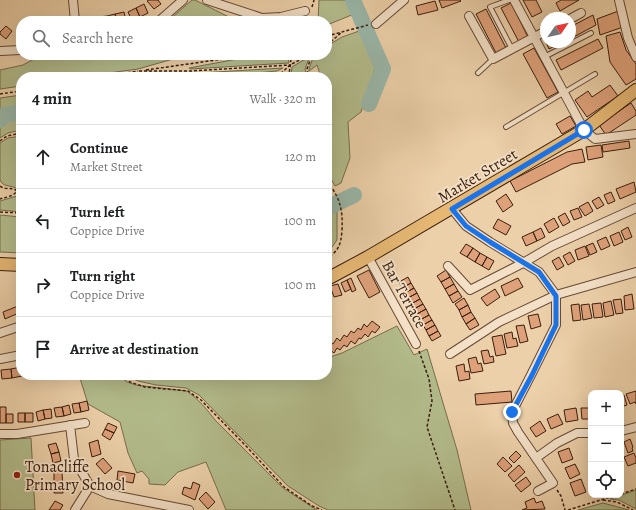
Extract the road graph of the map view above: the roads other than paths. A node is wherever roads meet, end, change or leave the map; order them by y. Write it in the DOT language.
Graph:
graph roads {
  1 [pos="73,0"];
  2 [pos="183,0"];
  3 [pos="207,0"];
  4 [pos="404,0"];
  5 [pos="509,0"];
  6 [pos="514,0"];
  7 [pos="619,0"];
  8 [pos="305,11"];
  9 [pos="581,13"];
  10 [pos="75,16"];
  11 [pos="165,16"];
  12 [pos="256,16"];
  13 [pos="285,16"];
  14 [pos="469,16"];
  15 [pos="576,16"];
  16 [pos="376,24"];
  17 [pos="591,33"];
  18 [pos="540,34"];
  19 [pos="533,38"];
  20 [pos="512,49"];
  21 [pos="16,50"];
  22 [pos="0,51"];
  23 [pos="544,57"];
  24 [pos="636,57"];
  25 [pos="493,59"];
  26 [pos="478,73"];
  27 [pos="595,74"];
  28 [pos="636,90"];
  29 [pos="564,93"];
  30 [pos="506,127"];
  31 [pos="584,130"];
  32 [pos="636,134"];
  33 [pos="636,208"];
  34 [pos="452,209"];
  35 [pos="368,257"];
  36 [pos="523,263"];
  37 [pos="0,264"];
  38 [pos="16,265"];
  39 [pos="448,266"];
  40 [pos="636,272"];
  41 [pos="332,276"];
  42 [pos="556,296"];
  43 [pos="16,328"];
  44 [pos="0,333"];
  45 [pos="416,344"];
  46 [pos="450,354"];
  47 [pos="16,356"];
  48 [pos="0,359"];
  49 [pos="85,423"];
  50 [pos="70,425"];
  51 [pos="636,427"];
  52 [pos="624,430"];
  53 [pos="588,433"];
  54 [pos="0,434"];
  55 [pos="536,458"];
  56 [pos="90,486"];
  57 [pos="538,491"];
  58 [pos="75,510"];
  59 [pos="189,510"];
  1 -- 10 [label="street"];
  2 -- 11 [label="street"];
  3 -- 12 [label="street"];
  4 -- 16 [label="street"];
  5 -- 20 [label="lane"];
  6 -- 19 [label="street"];
  7 -- 24 [label="street"];
  8 -- 13 [label="street"];
  9 -- 15 [label="street"];
  14 -- 25 [label="street"];
  17 -- 23 [label="lane"];
  18 -- 19 [label="street"];
  19 -- 20 [label="street"];
  19 -- 23 [label="street"];
  20 -- 25 [label="street"];
  21 -- 22 [label="street"];
  23 -- 29 [label="street"];
  25 -- 26 [label="lane"];
  27 -- 29 [label="lane"];
  28 -- 31 [label="main road, Market Street"];
  29 -- 30 [label="lane"];
  29 -- 31 [label="street"];
  31 -- 32 [label="street"];
  31 -- 34 [label="main road, Market Street"];
  33 -- 36 [label="street"];
  34 -- 35 [label="main road, Market Street"];
  34 -- 36 [label="street"];
  35 -- 41 [label="main road, Market Street"];
  35 -- 45 [label="street, Bar Terrace"];
  36 -- 39 [label="street"];
  36 -- 42 [label="street"];
  37 -- 38 [label="main road"];
  40 -- 42 [label="street"];
  42 -- 46 [label="street"];
  42 -- 55 [label="street"];
  43 -- 44 [label="street"];
  47 -- 48 [label="street"];
  49 -- 50 [label="street"];
  50 -- 54 [label="street"];
  50 -- 56 [label="street"];
  51 -- 52 [label="street"];
  53 -- 55 [label="street"];
  55 -- 57 [label="street"];
  56 -- 58 [label="street"];
  56 -- 59 [label="street"];
}
